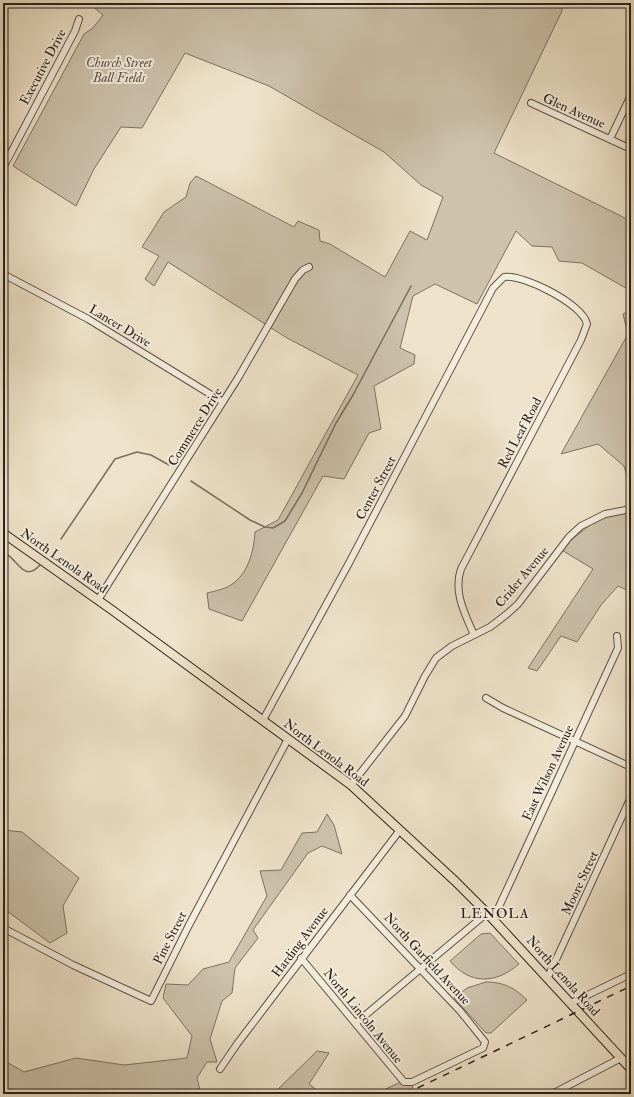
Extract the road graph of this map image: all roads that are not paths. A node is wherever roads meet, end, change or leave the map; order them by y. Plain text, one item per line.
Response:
1 (79, 19) dead end
2 (631, 95) edge
3 (531, 103) dead end
4 (610, 139) junction
5 (631, 149) edge
6 (3, 168) edge
7 (310, 266) dead end
8 (3, 274) edge
9 (514, 276) joint
10 (223, 402) junction
11 (631, 509) edge
12 (3, 533) edge
13 (98, 600) junction
14 (474, 635) junction
15 (617, 636) dead end
16 (486, 698) dead end
17 (263, 720) junction
18 (288, 739) junction
19 (576, 740) junction
20 (631, 767) edge
21 (351, 785) junction
22 (631, 798) edge
23 (400, 830) junction
24 (350, 894) junction
25 (490, 916) junction
26 (3, 928) edge
27 (301, 958) junction
28 (420, 969) junction
29 (631, 974) edge
30 (548, 977) junction
31 (571, 1002) junction
32 (356, 1023) junction
33 (622, 1058) junction
34 (220, 1069) dead end
35 (631, 1069) edge
36 (412, 1082) joint
37 (552, 1094) edge

1 - 6 street, Executive Drive
2 - 4 street
3 - 4 street, Glen Avenue
4 - 5 street, Glen Avenue
7 - 10 street, Commerce Drive
8 - 10 street, Lancer Drive
9 - 14 street, Red Leaf Road
9 - 17 street, Center Street
10 - 13 street, Commerce Drive
11 - 14 street, Crider Avenue
12 - 13 main road, North Lenola Road
13 - 17 main road, North Lenola Road
14 - 21 street, Crider Avenue
15 - 19 street, East Wilson Avenue
16 - 19 street
17 - 18 main road, North Lenola Road
18 - 21 main road, North Lenola Road
18 - 26 street, Pine Street
19 - 20 street
19 - 25 street, East Wilson Avenue
21 - 23 main road, North Lenola Road
22 - 30 street, Moore Street
23 - 24 street, Harding Avenue
23 - 25 main road, North Lenola Road
24 - 27 street, Harding Avenue
24 - 28 street, North Garfield Avenue
25 - 28 street
25 - 30 main road, North Lenola Road
27 - 32 street, North Lincoln Avenue
27 - 34 street, Harding Avenue
28 - 32 street
28 - 36 street, North Garfield Avenue
29 - 31 street
30 - 31 main road, North Lenola Road
31 - 33 main road, North Lenola Road
32 - 36 street, North Lincoln Avenue
33 - 35 main road, North Lenola Road
33 - 37 street

